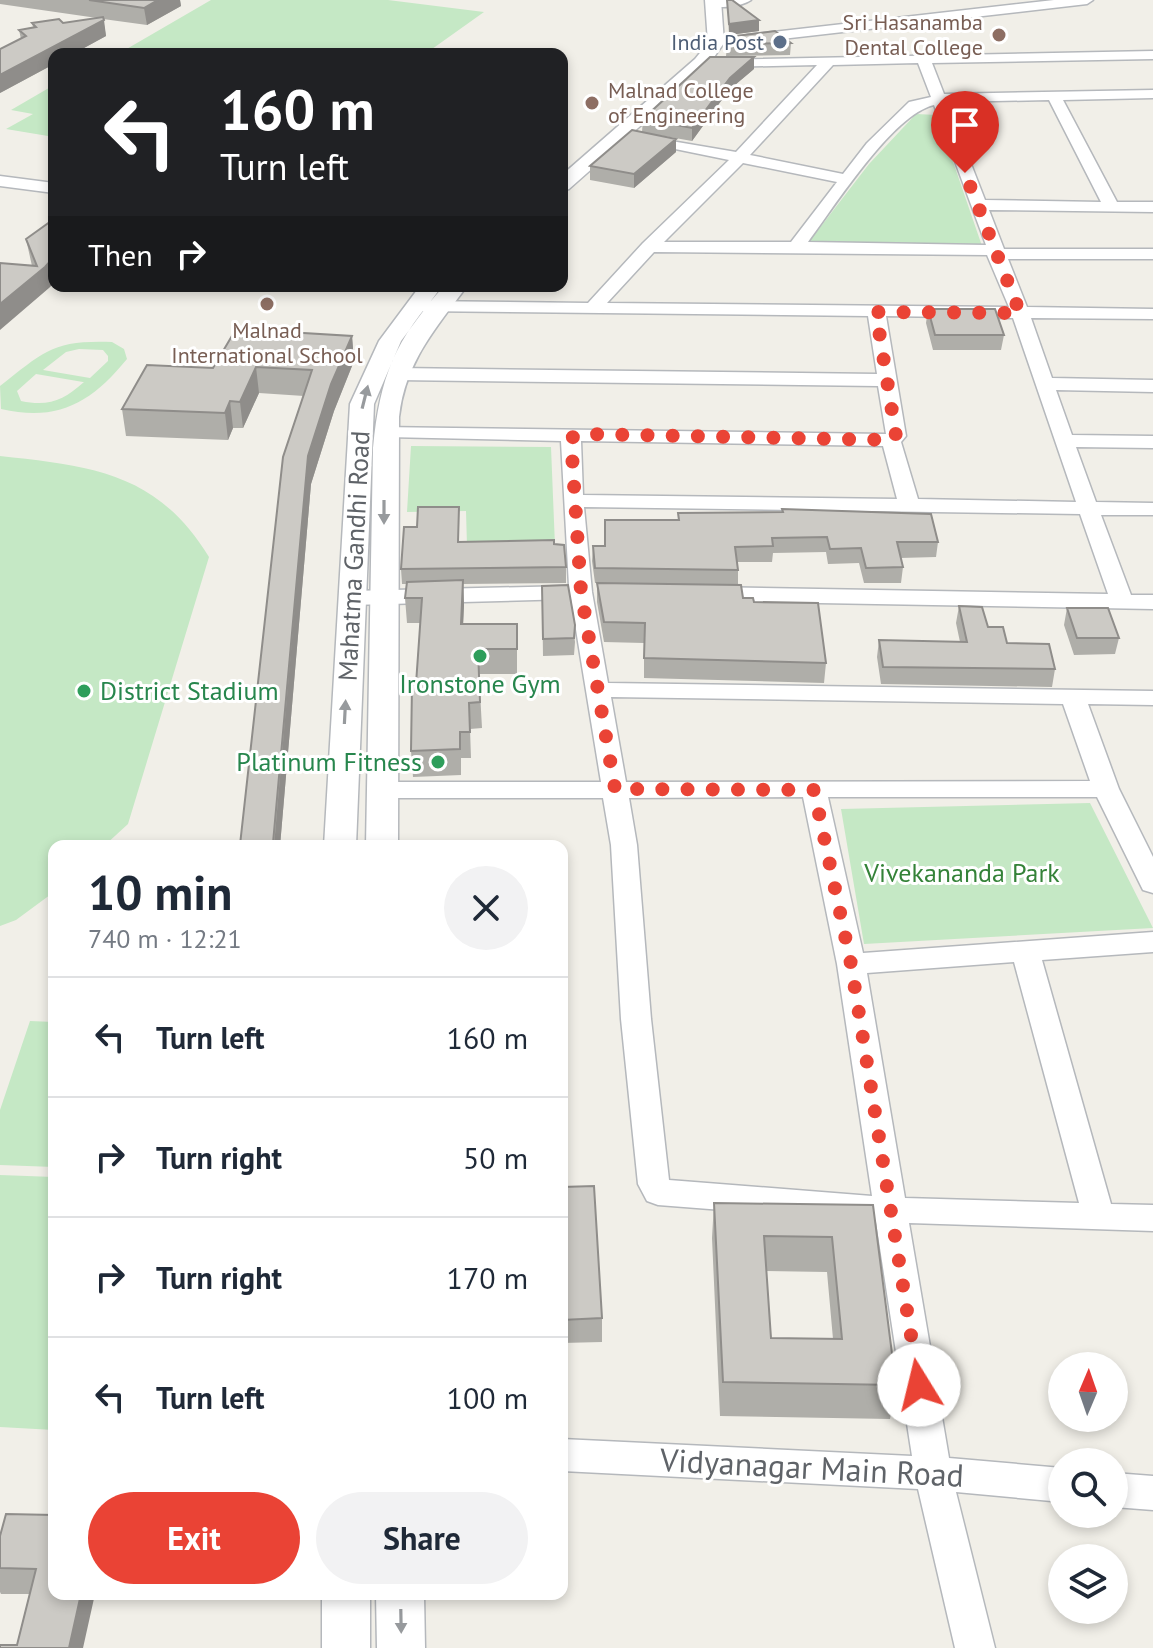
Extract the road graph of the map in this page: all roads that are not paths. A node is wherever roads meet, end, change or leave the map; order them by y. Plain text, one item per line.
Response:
1 (745, 0) edge
2 (1078, 0) edge
3 (1087, 0) edge
4 (702, 6) edge
5 (707, 43) junction
6 (1153, 55) edge
7 (924, 61) junction
8 (828, 62) junction
9 (688, 68) junction
10 (1135, 83) edge
11 (1054, 96) junction
12 (938, 99) junction
13 (621, 134) junction
14 (739, 158) junction
15 (568, 160) edge
16 (846, 179) junction
17 (568, 180) edge
18 (0, 181) edge
19 (48, 187) edge
20 (977, 205) junction
21 (1111, 206) junction
22 (1153, 207) edge
23 (649, 247) junction
24 (796, 247) junction
25 (994, 252) junction
26 (1153, 254) edge
27 (427, 299) edge
28 (593, 308) junction
29 (876, 312) junction
30 (1020, 313) junction
31 (1153, 314) edge
32 (398, 374) junction
33 (887, 380) junction
34 (1043, 384) junction
35 (1153, 386) edge
36 (387, 431) junction
37 (575, 435) junction
38 (891, 440) junction
39 (1064, 441) junction
40 (1153, 442) edge
41 (573, 501) junction
42 (909, 506) junction
43 (1087, 508) junction
44 (1153, 509) edge
45 (589, 592) junction
46 (692, 594) edge
47 (382, 596) junction
48 (351, 598) junction
49 (1122, 601) junction
50 (1153, 602) edge
51 (598, 690) junction
52 (1073, 697) junction
53 (1153, 698) edge
54 (615, 789) junction
55 (1106, 789) junction
56 (381, 790) junction
57 (814, 790) junction
58 (340, 840) edge
59 (382, 840) edge
60 (1153, 884) edge
61 (1153, 942) edge
62 (1025, 950) junction
63 (851, 964) junction
64 (890, 1210) junction
65 (1098, 1215) junction
66 (1153, 1218) edge
67 (568, 1455) edge
68 (933, 1473) junction
69 (1048, 1484) edge
70 (1128, 1491) edge
71 (1153, 1493) edge
72 (346, 1600) edge
73 (400, 1600) edge
74 (346, 1648) edge
75 (401, 1648) edge
76 (975, 1648) edge

1 - 4 street
2 - 3 street
2 - 5 street
4 - 5 street
5 - 9 street
5 - 9 street
6 - 10 street
7 - 8 street
7 - 10 street
7 - 12 street
8 - 9 street
8 - 14 street
9 - 13 street
9 - 15 street
10 - 11 street
11 - 12 street
11 - 21 street
12 - 16 street
12 - 20 street
13 - 14 street
13 - 17 street
14 - 16 street
14 - 23 street
16 - 24 street
18 - 19 street
20 - 21 street
20 - 25 street
21 - 22 street
23 - 24 street
23 - 28 street
24 - 25 street
25 - 26 street
25 - 30 street
27 - 28 street
27 - 32 street, Mahatma Gandhi Road
48 -> 27 street, Mahatma Gandhi Road
28 - 29 street
29 - 30 street
29 - 33 street
30 - 31 street
30 - 34 street
32 - 33 street
32 - 36 street, Mahatma Gandhi Road
33 - 38 street
34 - 35 street
34 - 39 street
36 - 37 street
36 -> 47 street, Mahatma Gandhi Road
37 - 38 street
37 - 41 street
38 - 42 street
39 - 40 street
39 - 43 street
41 - 42 street
41 - 45 street
42 - 43 street
43 - 44 street
43 - 49 street
45 - 47 street
45 - 51 street
46 - 49 street
47 - 48 street
47 - 56 street, Mahatma Gandhi Road
58 -> 48 street, Mahatma Gandhi Road
49 - 50 street
51 - 52 street
51 - 54 street
52 - 53 street
52 - 55 street
54 - 56 street
54 - 57 street
54 - 64 street
55 - 57 street
55 - 60 street
56 - 59 street, Mahatma Gandhi Road
57 - 63 street
61 - 62 street
62 - 63 street
62 - 65 street
63 - 64 street
64 - 65 street
64 - 68 street
65 - 66 street
67 - 68 street, Vidyanagar Main Road
68 - 69 street, Vidyanagar Main Road
68 - 76 street
70 - 71 street
72 - 74 street
73 -> 75 street

